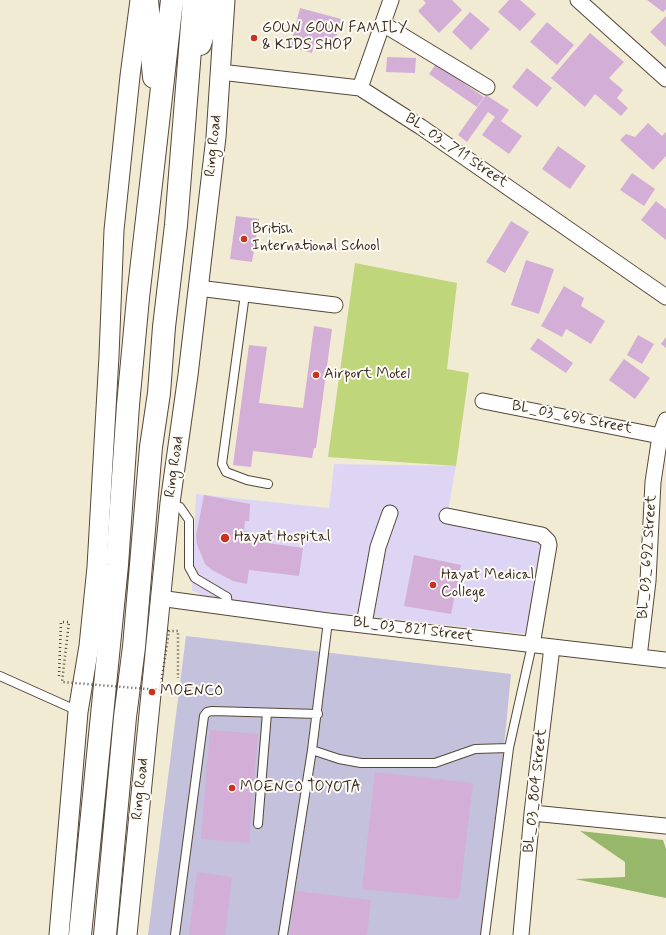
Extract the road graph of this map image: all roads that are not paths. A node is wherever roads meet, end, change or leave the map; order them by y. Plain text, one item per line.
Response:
1 (140, 0) edge
2 (146, 0) edge
3 (172, 0) edge
4 (194, 0) edge
5 (213, 0) edge
6 (225, 0) edge
7 (391, 0) edge
8 (578, 0) edge
9 (383, 24) junction
10 (220, 72) junction
11 (666, 79) edge
12 (487, 87) dead end
13 (360, 88) junction
14 (186, 91) junction
15 (158, 118) junction
16 (198, 288) junction
17 (245, 294) junction
18 (666, 297) edge
19 (336, 305) dead end
20 (483, 401) dead end
21 (666, 420) edge
22 (660, 436) junction
23 (661, 460) edge
24 (268, 484) dead end
25 (170, 504) junction
26 (390, 513) dead end
27 (447, 516) dead end
28 (160, 598) junction
29 (228, 607) junction
30 (328, 621) junction
31 (364, 624) junction
32 (532, 645) junction
33 (552, 647) junction
34 (639, 657) junction
35 (666, 660) edge
36 (0, 676) edge
37 (78, 712) junction
38 (267, 713) junction
39 (318, 714) junction
40 (509, 748) junction
41 (312, 750) junction
42 (532, 813) junction
43 (258, 824) dead end
44 (666, 826) edge
45 (59, 935) edge
46 (80, 935) edge
47 (104, 935) edge
48 (127, 935) edge
49 (175, 935) edge
50 (283, 935) edge
51 (485, 935) edge
52 (521, 935) edge

1 - 37 street
2 - 15 highway
3 - 15 highway
4 - 14 highway, Ring Road
5 - 14 highway
6 - 10 street, Ring Road
7 - 9 street
8 - 11 street
9 - 12 street
9 - 13 street
10 - 13 street, BL_03_711 Street
10 - 16 street, Ring Road
13 - 18 street, BL_03_711 Street
14 - 47 highway, Ring Road
15 - 46 highway
16 - 17 street
16 - 25 street, Ring Road
17 - 19 street
17 - 24 lane
20 - 22 street, BL_03_696 Street
21 - 22 street, BL_03_692 Street
22 - 23 street, BL_03_692 Street
23 - 34 street, BL_03_692 Street
25 - 28 street, Ring Road
25 - 29 lane
26 - 31 street
27 - 32 street
28 - 29 street, BL_03_821 Street
28 - 48 street, Ring Road
29 - 30 street, BL_03_821 Street
30 - 31 street, BL_03_821 Street
30 - 39 lane
31 - 32 street, BL_03_821 Street
32 - 33 street, BL_03_821 Street
32 - 40 lane
33 - 34 street, BL_03_821 Street
33 - 42 street, BL_03_804 Street
34 - 35 street, BL_03_821 Street
36 - 37 lane
37 - 45 street
38 - 39 lane
38 - 43 lane
38 - 49 lane
39 - 41 lane
40 - 41 lane
40 - 51 lane
41 - 50 lane
42 - 44 street
42 - 52 street, BL_03_804 Street

